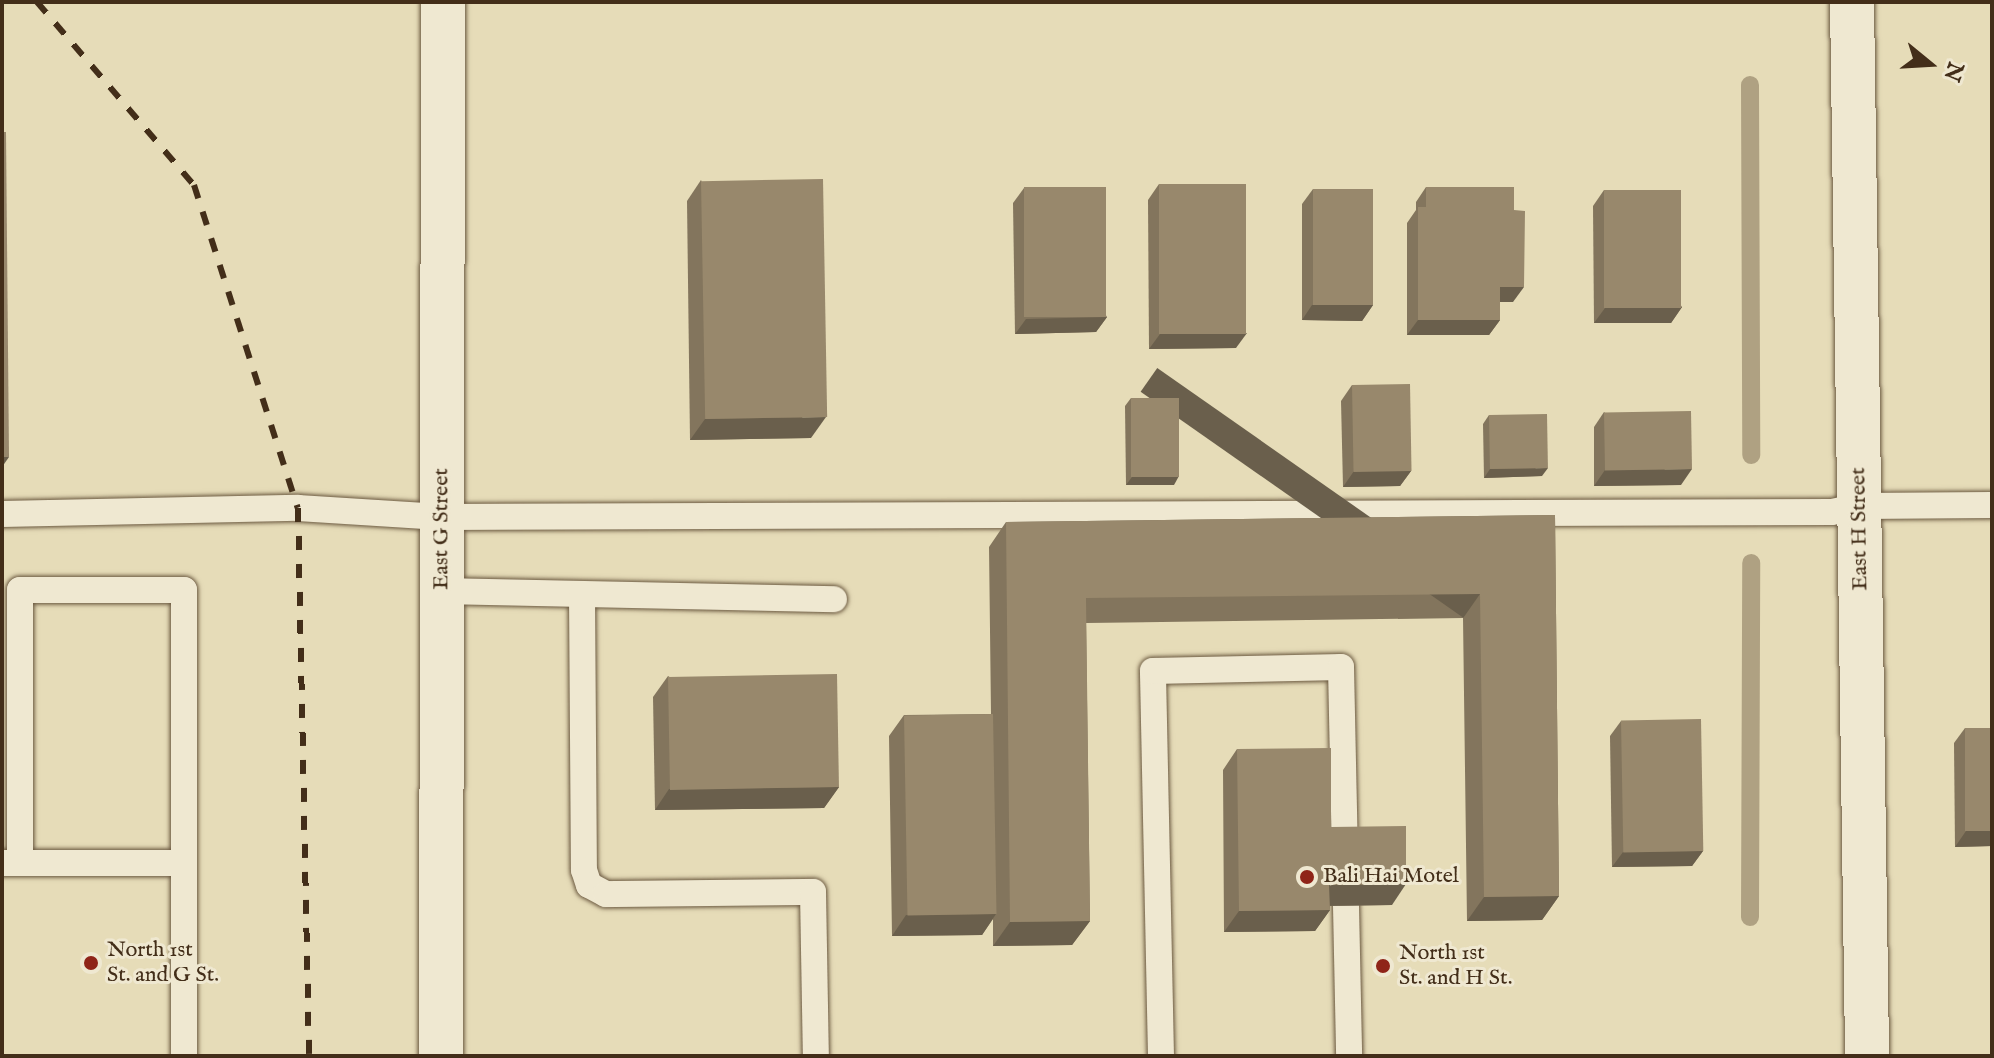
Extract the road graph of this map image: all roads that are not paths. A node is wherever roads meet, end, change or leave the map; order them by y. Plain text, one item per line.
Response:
1 (443, 2) edge
2 (1852, 2) edge
3 (1992, 505) edge
4 (1860, 506) junction
5 (2, 514) edge
6 (441, 517) junction
7 (442, 591) junction
8 (582, 594) junction
9 (834, 599) dead end
10 (11, 863) edge
11 (184, 863) junction
12 (184, 1056) edge
13 (441, 1056) edge
14 (816, 1056) edge
15 (1161, 1056) edge
16 (1349, 1056) edge
17 (1867, 1056) edge

1 - 6 street, East G Street
2 - 4 street, East H Street
3 - 4 lane
4 - 6 lane
4 - 17 street, East H Street
5 - 6 lane
6 - 7 street, East G Street
7 - 8 lane
7 - 13 street, East G Street
8 - 9 lane
8 - 14 lane
10 - 11 lane
10 - 11 lane
11 - 12 lane
15 - 16 lane

